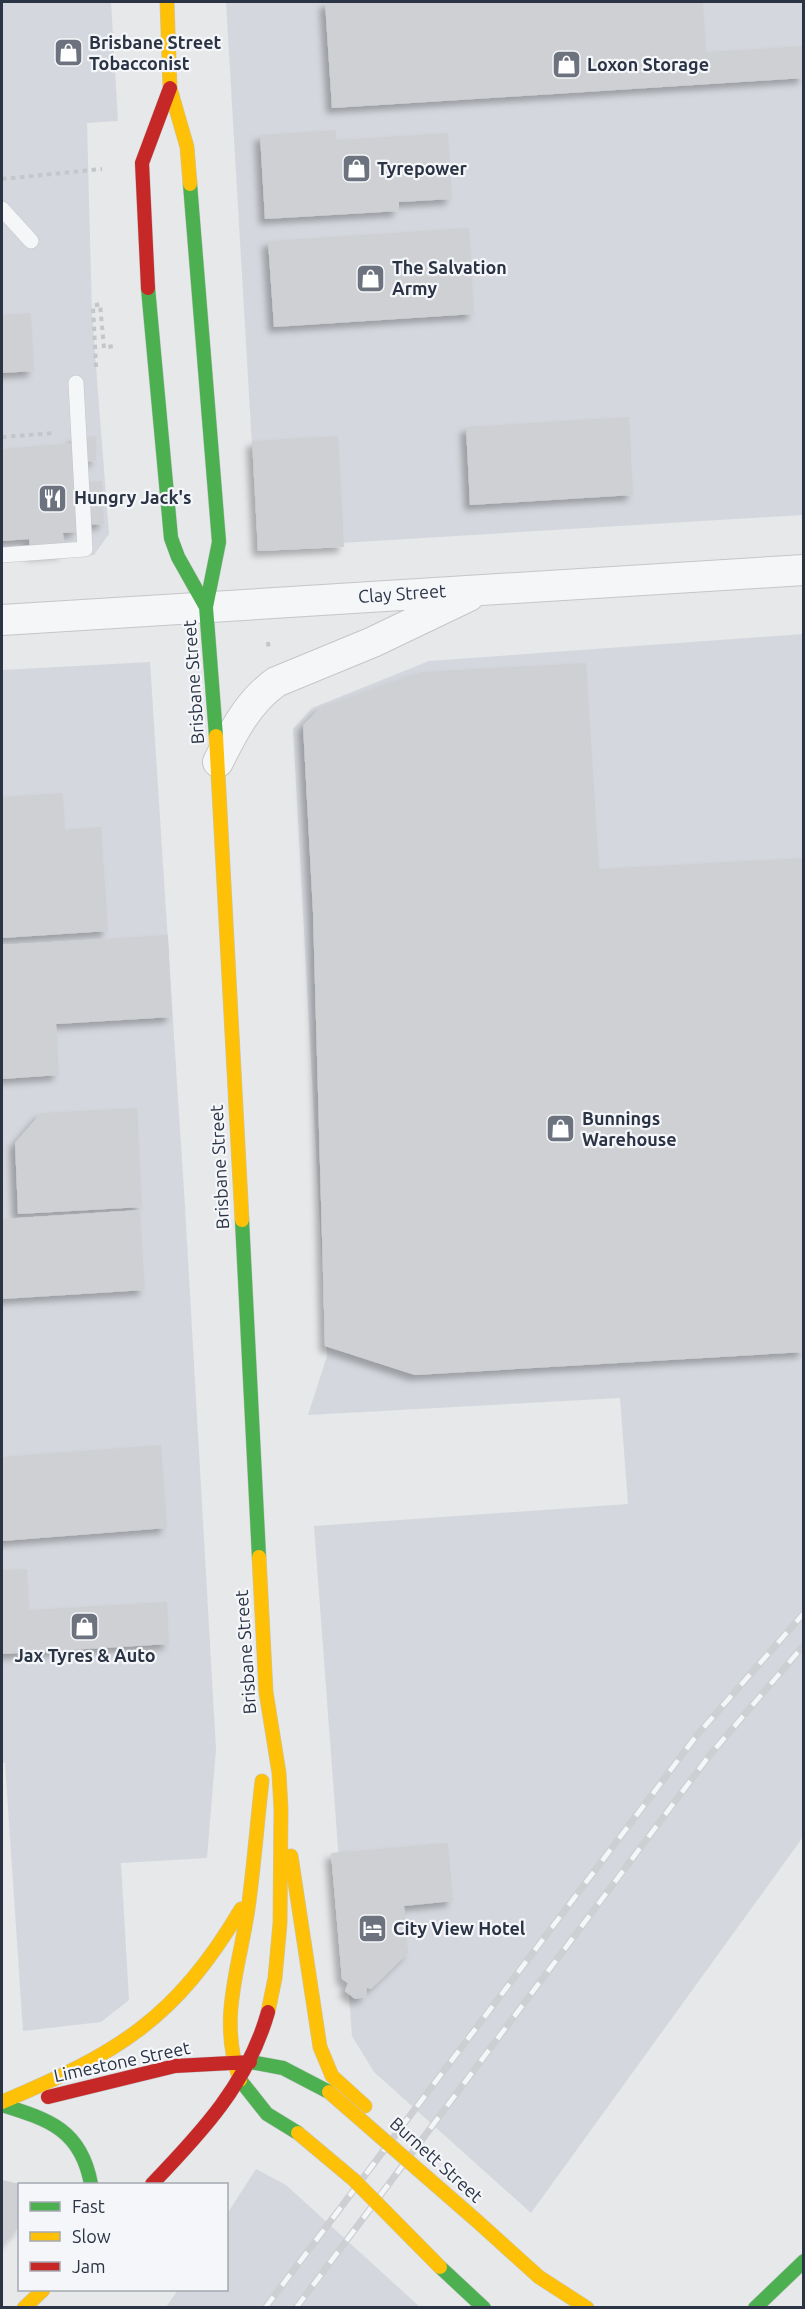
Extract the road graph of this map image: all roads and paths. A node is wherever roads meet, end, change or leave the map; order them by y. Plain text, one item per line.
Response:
1 (167, 2) edge
2 (170, 88) junction
3 (102, 169) dead end
4 (2, 179) edge
5 (2, 209) edge
6 (31, 241) dead end
7 (113, 346) dead end
8 (97, 372) dead end
9 (76, 382) dead end
10 (2, 555) edge
11 (804, 570) edge
12 (483, 589) junction
13 (206, 607) junction
14 (2, 620) edge
15 (218, 762) junction
16 (268, 1725) junction
17 (279, 1774) junction
18 (250, 1886) junction
19 (232, 2062) junction
20 (250, 2062) junction
21 (240, 2080) junction
22 (332, 2086) junction
23 (2, 2103) edge
24 (91, 2183) edge
25 (153, 2183) edge
26 (804, 2261) edge
27 (41, 2291) edge
28 (24, 2307) edge
29 (484, 2307) edge
30 (587, 2307) edge
31 (755, 2307) edge

1 - 2 main road, Brisbane Street
2 - 13 main road, Brisbane Street
2 - 13 main road, Brisbane Street
3 - 4 path
5 - 6 lane
7 - 8 path
9 - 10 lane
11 - 12 street, Clay Street
12 - 13 street, Clay Street
12 - 15 street
13 - 14 street, Clay Street
13 - 15 main road, Brisbane Street
15 - 16 main road, Brisbane Street
16 - 17 main road, Brisbane Street
16 - 18 main road, Brisbane Street
17 - 20 main road, Brisbane Street
17 - 22 main road, Brisbane Street
18 - 19 main road, Brisbane Street
18 - 23 main road
19 - 20 main road, Limestone Street
19 - 21 main road, Brisbane Street
19 - 23 main road, Limestone Street
20 - 21 main road, Brisbane Street
20 - 22 main road, Burnett Street
21 - 25 main road, Brisbane Street
21 - 29 main road, bridge
22 - 30 main road, Burnett Street, bridge
23 - 24 main road
26 - 31 main road
27 - 28 main road

